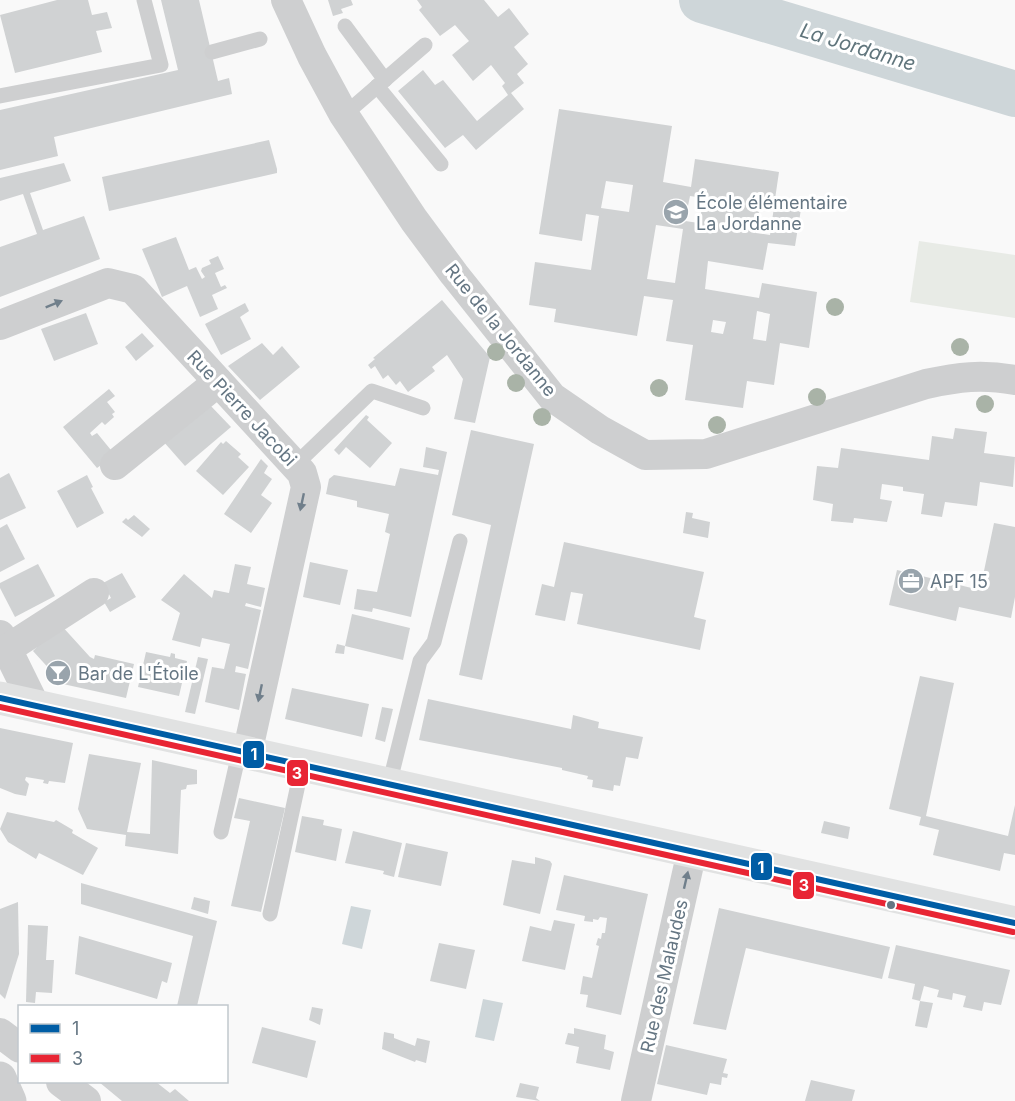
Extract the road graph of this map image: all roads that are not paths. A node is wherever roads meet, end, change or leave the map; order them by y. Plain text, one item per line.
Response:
1 (144, 0) edge
2 (286, 0) edge
3 (345, 26) dead end
4 (260, 39) dead end
5 (425, 45) dead end
6 (212, 52) dead end
7 (381, 83) junction
8 (0, 96) edge
9 (344, 115) junction
10 (441, 164) dead end
11 (0, 326) edge
12 (1015, 380) edge
13 (218, 382) junction
14 (423, 408) dead end
15 (116, 465) dead end
16 (295, 465) junction
17 (460, 541) dead end
18 (94, 593) dead end
19 (3, 642) edge
20 (0, 698) edge
21 (35, 706) junction
22 (243, 753) junction
23 (302, 766) junction
24 (389, 785) junction
25 (221, 832) dead end
26 (692, 850) junction
27 (270, 914) dead end
28 (1015, 923) edge
29 (0, 1033) edge
30 (18, 1046) edge
31 (0, 1078) edge
32 (62, 1083) edge
33 (10, 1101) edge
34 (86, 1101) edge
35 (636, 1101) edge

1 - 8 lane
2 - 9 street, Rue de la Jordanne
3 - 7 lane
4 - 6 lane
5 - 7 lane
7 - 9 lane
7 - 10 lane
9 - 12 street, Rue de la Jordanne
11 -> 13 street, Rue Pierre Jacobi
13 - 15 street
13 - 16 street, Rue Pierre Jacobi
14 - 16 lane
16 -> 22 street, Rue Pierre Jacobi
17 - 24 lane
18 - 19 street
19 - 21 street
20 - 21 main road
21 - 22 main road
22 - 23 main road
22 - 25 lane
23 - 24 main road
23 - 27 lane
24 - 26 main road
26 - 28 main road
35 -> 26 street, Rue des Malaudes
29 - 30 street
31 - 33 street
32 - 34 street

